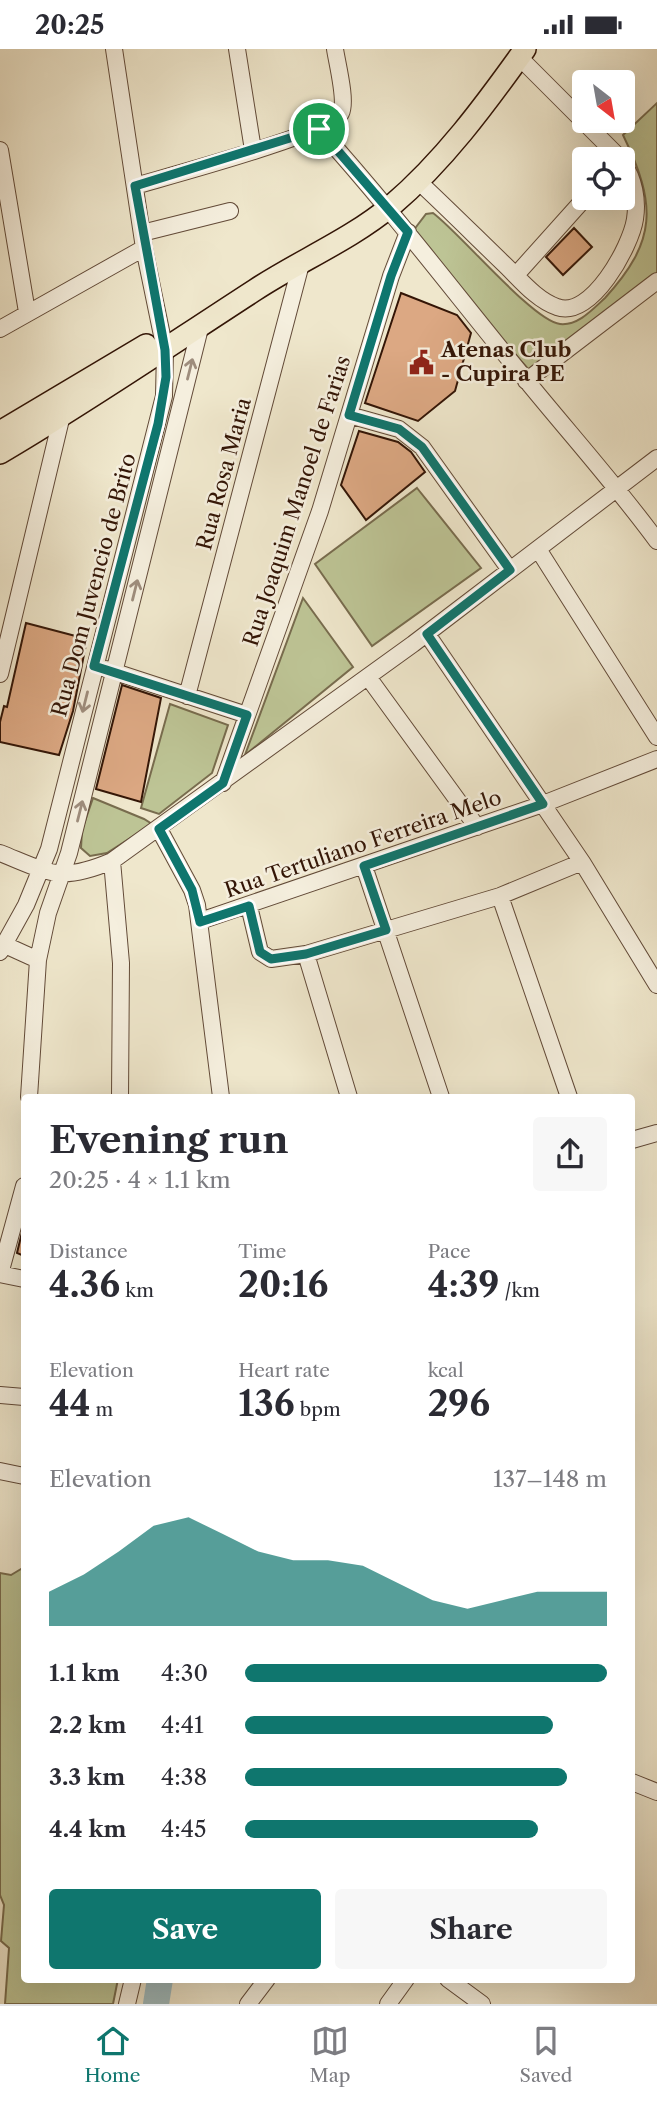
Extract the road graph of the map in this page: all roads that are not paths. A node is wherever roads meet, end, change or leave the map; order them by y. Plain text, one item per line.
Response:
1 (114, 49) edge
2 (237, 49) edge
3 (335, 49) edge
4 (522, 53) edge
5 (319, 129) junction
6 (609, 147) edge
7 (0, 149) edge
8 (253, 150) junction
9 (418, 181) junction
10 (135, 186) junction
11 (389, 208) junction
12 (574, 210) edge
13 (634, 210) edge
14 (230, 211) dead end
15 (4, 212) edge
16 (408, 232) junction
17 (143, 241) junction
18 (301, 264) junction
19 (516, 275) junction
20 (657, 281) edge
21 (256, 288) junction
22 (27, 312) junction
23 (200, 328) junction
24 (0, 329) edge
25 (163, 343) junction
26 (526, 381) junction
27 (62, 407) junction
28 (349, 415) junction
29 (0, 432) edge
30 (0, 453) edge
31 (657, 459) edge
32 (618, 488) junction
33 (657, 541) edge
34 (538, 549) junction
35 (510, 570) junction
36 (427, 634) junction
37 (94, 666) junction
38 (115, 671) junction
39 (0, 674) edge
40 (368, 677) junction
41 (187, 696) junction
42 (247, 715) junction
43 (657, 737) edge
44 (657, 759) edge
45 (223, 783) junction
46 (543, 804) junction
47 (477, 827) junction
48 (159, 829) junction
49 (0, 853) edge
50 (113, 861) junction
51 (582, 862) junction
52 (364, 866) junction
53 (43, 870) junction
54 (61, 876) junction
55 (500, 896) junction
56 (249, 906) junction
57 (200, 922) junction
58 (386, 930) junction
59 (2, 948) edge
60 (306, 954) junction
61 (38, 960) junction
62 (657, 985) edge
63 (29, 1094) edge
64 (120, 1094) edge
65 (222, 1094) edge
66 (348, 1094) edge
67 (440, 1094) edge
68 (568, 1094) edge
69 (657, 1133) edge
70 (635, 1139) edge
71 (21, 1197) edge
72 (0, 1274) edge
73 (21, 1278) edge
74 (0, 1395) edge
75 (21, 1397) edge
76 (0, 1471) edge
77 (21, 1475) edge
78 (635, 1783) edge
79 (657, 1792) edge
80 (132, 1983) edge
81 (264, 1983) edge
82 (403, 1983) edge
83 (453, 1983) edge
84 (127, 2004) edge
85 (248, 2004) edge
86 (388, 2004) edge
87 (482, 2004) edge

1 - 10 street, Rua Dom Juvencio de Brito
2 - 8 street
3 - 5 street
4 - 6 street
4 - 9 main road
5 - 8 street
5 - 11 street
7 - 15 street
8 - 10 street
9 - 11 main road
9 - 19 street
10 - 17 street, Rua Dom Juvencio de Brito
11 - 16 street
11 - 18 main road
12 - 19 street
13 - 19 street
14 - 17 street
15 - 22 street
16 - 26 street
16 - 28 street, Rua Joaquim Manoel de Farias
17 - 22 street
17 - 25 street, Rua Dom Juvencio de Brito
18 - 21 main road
18 - 41 street, Rua Rosa Maria
20 - 26 street
21 - 23 main road
21 - 25 main road
22 - 24 street
23 - 25 main road
38 -> 23 street, Rua Dom Juvencio de Brito
25 - 27 main road
25 - 37 street, Rua Dom Juvencio de Brito
26 - 32 street
27 - 29 main road
27 - 30 main road
27 - 39 street
28 - 35 street
28 - 42 street, Rua Joaquim Manoel de Farias
31 - 32 street
32 - 33 street
32 - 34 street
34 - 35 street
34 - 43 street
35 - 36 street
36 - 40 street
36 - 46 street
37 - 38 street
37 -> 53 street, Rua Dom Juvencio de Brito
38 - 41 street
54 -> 38 street, Rua Dom Juvencio de Brito
40 - 45 street
40 - 47 street
41 - 42 street
42 - 45 street, Rua Joaquim Manoel de Farias
44 - 46 street, Rua Tertuliano Ferreira Melo
45 - 48 street
46 - 47 street, Rua Tertuliano Ferreira Melo
46 - 51 street
47 - 52 street, Rua Tertuliano Ferreira Melo
48 - 50 street
48 - 57 street
49 - 53 street
50 - 54 street
50 - 64 street
51 - 55 street
51 - 62 street
52 - 56 street, Rua Tertuliano Ferreira Melo
52 - 58 street
53 - 54 street
53 - 59 street, Rua Dom Juvencio de Brito
54 - 61 street, Rua Dom Juvencio de Brito
55 - 58 street
55 - 68 street
56 - 57 street, Rua Tertuliano Ferreira Melo
56 - 60 street
57 - 65 street
58 - 60 street
58 - 67 street
59 - 61 street
60 - 66 street
61 - 63 street, Rua Dom Juvencio de Brito
69 - 70 street
71 - 72 street
72 - 73 street
74 - 75 street
76 - 77 street
78 - 79 street
80 - 84 street
81 - 85 street
82 - 86 street
83 - 87 street

